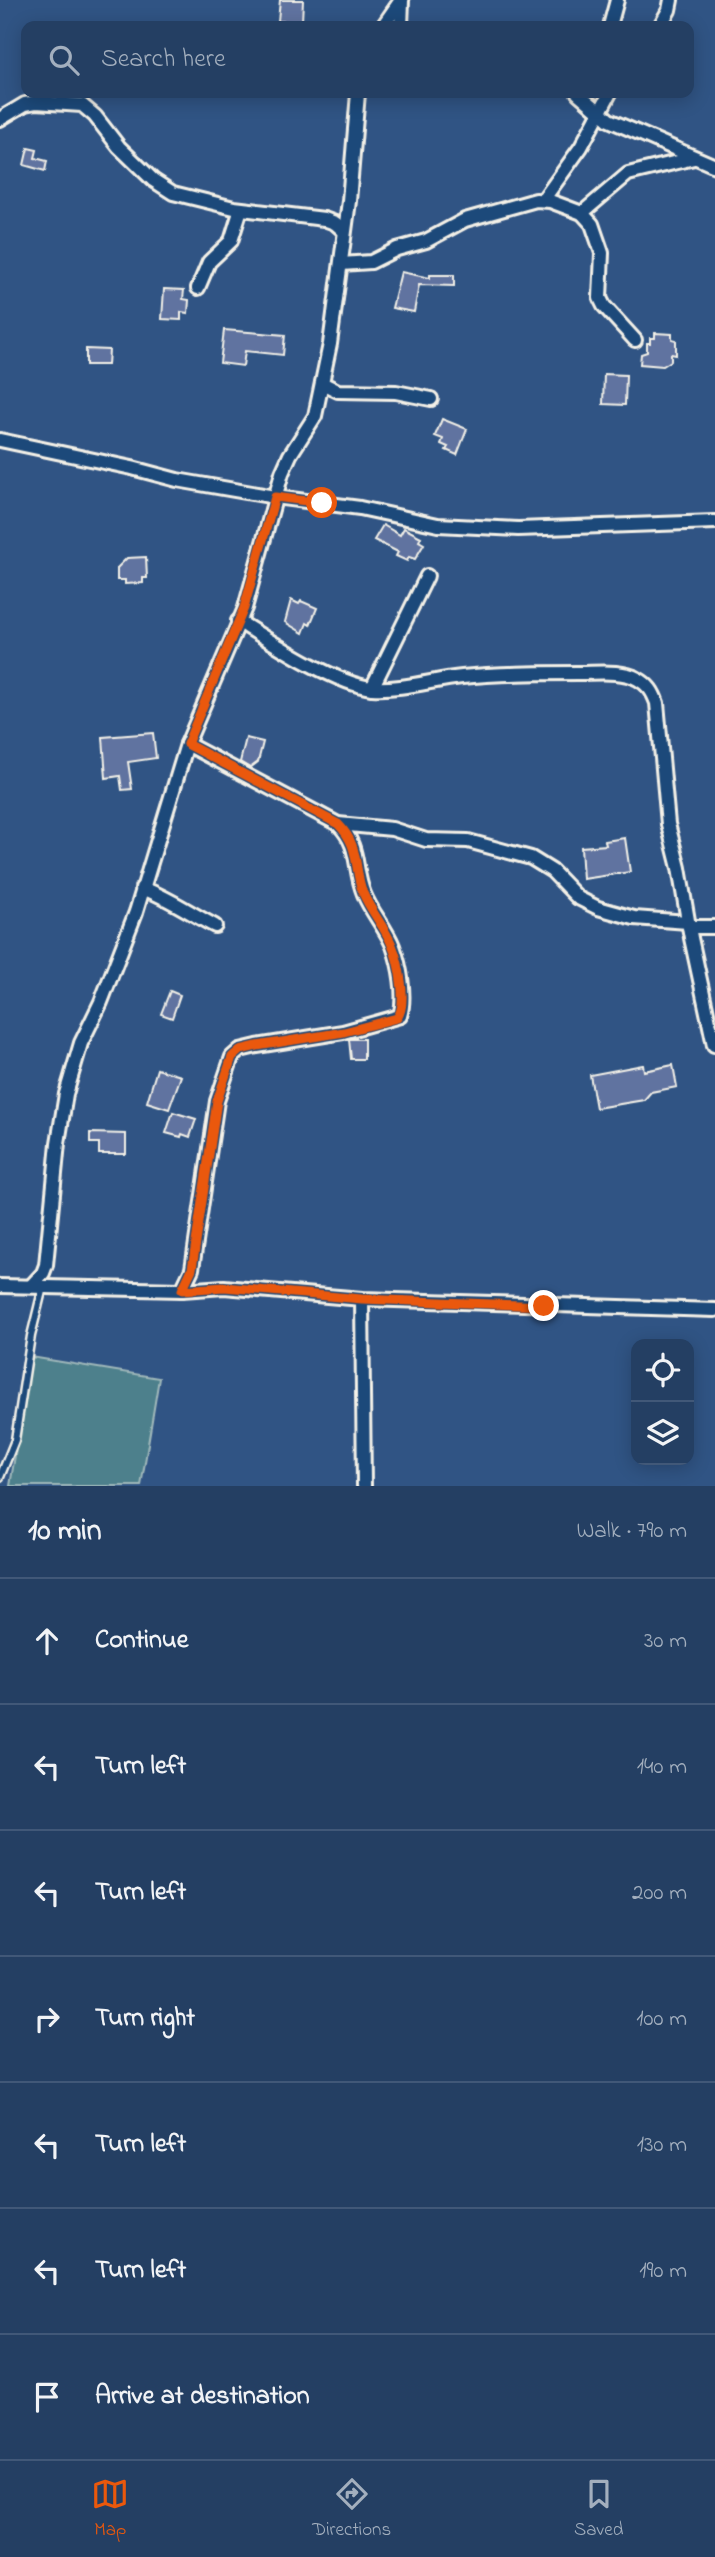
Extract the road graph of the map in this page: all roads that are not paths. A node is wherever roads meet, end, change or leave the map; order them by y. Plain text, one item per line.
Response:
1 (401, 0) edge
2 (617, 0) edge
3 (671, 0) edge
4 (386, 21) edge
5 (401, 21) edge
6 (611, 21) edge
7 (663, 21) edge
8 (358, 98) edge
9 (594, 103) edge
10 (0, 119) edge
11 (694, 158) junction
12 (715, 166) edge
13 (543, 200) junction
14 (241, 209) junction
15 (582, 213) junction
16 (344, 231) junction
17 (341, 264) junction
18 (198, 288) dead end
19 (635, 341) dead end
20 (323, 383) junction
21 (431, 399) dead end
22 (0, 440) edge
23 (275, 497) junction
24 (715, 522) edge
25 (427, 576) dead end
26 (238, 621) junction
27 (372, 688) junction
28 (187, 744) junction
29 (338, 824) junction
30 (142, 888) junction
31 (689, 925) junction
32 (215, 926) dead end
33 (715, 927) edge
34 (714, 1045) edge
35 (0, 1286) edge
36 (37, 1287) junction
37 (182, 1290) junction
38 (362, 1299) junction
39 (715, 1310) edge
40 (0, 1477) edge
41 (364, 1486) edge

1 - 4 street
1 - 5 street
2 - 6 street
3 - 7 street
8 - 16 street
9 - 11 street
9 - 13 street
10 - 14 street
11 - 12 street
11 - 15 street
13 - 15 street
13 - 17 street
14 - 16 street
14 - 18 street
15 - 19 street
16 - 17 street
17 - 20 street
20 - 21 street
20 - 23 street
22 - 23 street
23 - 24 street
23 - 26 street
25 - 27 street
26 - 27 street
26 - 28 street
27 - 31 street
28 - 29 street
28 - 30 street
29 - 31 street
29 - 37 street
30 - 32 street
30 - 36 street
31 - 33 street
31 - 34 street
35 - 36 street
36 - 37 street
36 - 40 lane
37 - 38 street
38 - 39 street
38 - 41 street

